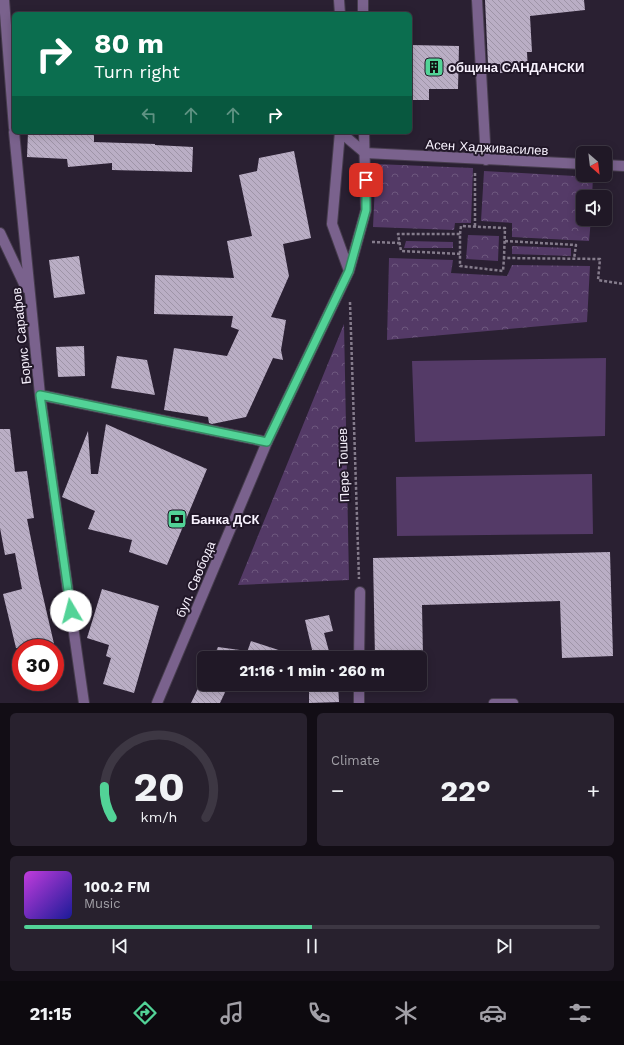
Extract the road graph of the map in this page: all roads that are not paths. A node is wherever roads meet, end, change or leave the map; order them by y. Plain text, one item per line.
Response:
1 (4, 0) edge
2 (339, 0) edge
3 (363, 0) edge
4 (477, 0) edge
5 (340, 12) edge
6 (363, 12) edge
7 (12, 92) edge
8 (14, 134) edge
9 (340, 134) edge
10 (342, 134) edge
11 (364, 134) edge
12 (365, 153) junction
13 (486, 160) junction
14 (576, 164) edge
15 (612, 165) edge
16 (624, 166) edge
17 (0, 234) edge
18 (349, 271) junction
19 (29, 293) junction
20 (40, 395) junction
21 (267, 442) junction
22 (360, 592) road end
23 (359, 651) edge
24 (359, 691) edge
25 (84, 703) edge
26 (157, 703) edge
27 (359, 703) edge
28 (493, 703) edge
29 (514, 703) edge

1 - 7 street
2 - 5 street
3 - 6 street
4 - 13 street
8 - 19 street, Борис Сарафов
9 - 18 street
10 - 12 street
11 - 12 street, бул. Свобода
12 - 13 street, Асен Хадживасилев
12 - 18 street, бул. Свобода
13 - 14 street, Асен Хадживасилев
15 - 16 street
17 - 19 street
18 - 21 street, бул. Свобода
19 - 20 street, Борис Сарафов
20 - 21 street
20 - 25 street, Борис Сарафов
21 - 26 street, бул. Свобода
22 - 23 street
24 - 27 street
28 - 29 lane

